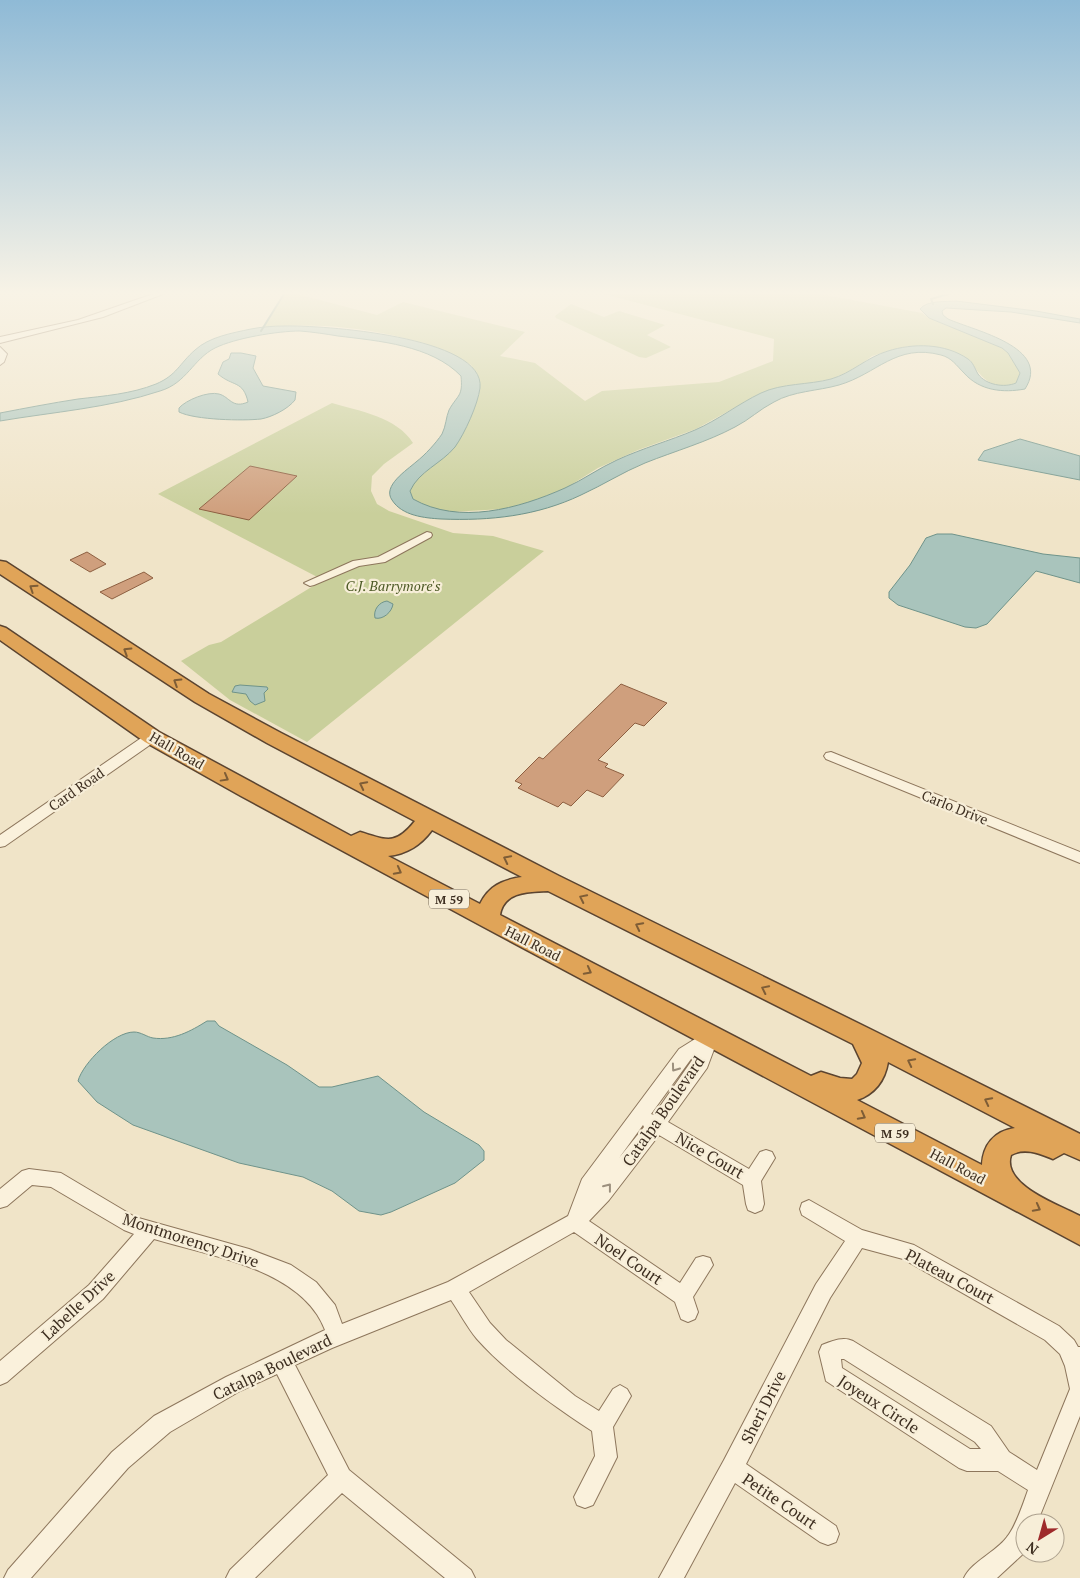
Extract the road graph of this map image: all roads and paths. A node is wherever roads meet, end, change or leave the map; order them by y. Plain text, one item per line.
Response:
1 (427, 535) dead end
2 (2, 569) edge
3 (310, 583) dead end
4 (0, 632) edge
5 (152, 737) junction
6 (830, 756) dead end
7 (262, 798) junction
8 (428, 819) junction
9 (0, 842) edge
10 (1080, 858) edge
11 (550, 882) junction
12 (488, 919) junction
13 (711, 1036) junction
14 (863, 1037) junction
15 (641, 1115) junction
16 (657, 1124) junction
17 (1080, 1148) edge
18 (766, 1158) dead end
19 (1080, 1161) edge
20 (752, 1180) junction
21 (1012, 1195) junction
22 (0, 1200) edge
23 (756, 1204) dead end
24 (809, 1209) dead end
25 (575, 1222) junction
26 (150, 1230) junction
27 (1080, 1231) edge
28 (858, 1238) junction
29 (703, 1265) dead end
30 (455, 1289) junction
31 (337, 1336) junction
32 (1077, 1360) edge
33 (282, 1361) junction
34 (0, 1374) edge
35 (1080, 1389) edge
36 (620, 1396) dead end
37 (602, 1425) junction
38 (1001, 1460) junction
39 (732, 1468) junction
40 (341, 1478) junction
41 (1042, 1486) junction
42 (585, 1497) dead end
43 (1030, 1513) edge
44 (828, 1534) dead end
45 (1015, 1546) edge
46 (453, 1575) edge
47 (16, 1578) edge
48 (238, 1578) edge
49 (671, 1578) edge
50 (976, 1578) edge

1 - 3 street
8 -> 2 highway
4 - 5 highway, Hall Road / M 59
5 -> 7 highway, Hall Road / M 59
5 - 9 street, Card Road
6 - 10 street, Carlo Drive
7 - 8 highway
7 -> 12 highway, Hall Road / M 59
11 -> 8 highway
11 - 12 highway
14 -> 11 highway
12 -> 13 highway, Hall Road / M 59
13 - 14 highway
13 -> 15 street, Catalpa Boulevard
13 - 16 street, Catalpa Boulevard
13 -> 21 highway, Hall Road / M 59
17 -> 14 highway
15 - 16 street, Nice Court
15 - 25 street, Catalpa Boulevard
16 - 20 street, Nice Court
25 -> 16 street, Catalpa Boulevard
18 - 20 street, Nice Court
19 - 21 highway
20 - 23 street, Nice Court
21 -> 27 highway, Hall Road / M 59
22 - 26 street, Montmorency Drive
24 - 28 street, Plateau Court
25 - 29 street, Noel Court
25 - 30 street, Catalpa Boulevard
26 - 31 street, Montmorency Drive
26 - 34 street, Labelle Drive
28 - 32 street, Plateau Court
28 - 39 street, Sheri Drive
30 - 31 street, Catalpa Boulevard
30 - 37 street
31 - 33 street, Catalpa Boulevard
32 - 35 street, Plateau Court
33 - 40 street
33 - 47 street, Catalpa Boulevard
35 - 41 street
36 - 37 street
37 - 42 street
38 - 38 street, Joyeux Circle
38 - 41 street, Joyeux Circle
39 - 44 street, Petite Court
39 - 49 street, Sheri Drive
40 - 46 street
40 - 48 street
41 - 43 street
45 - 50 street

